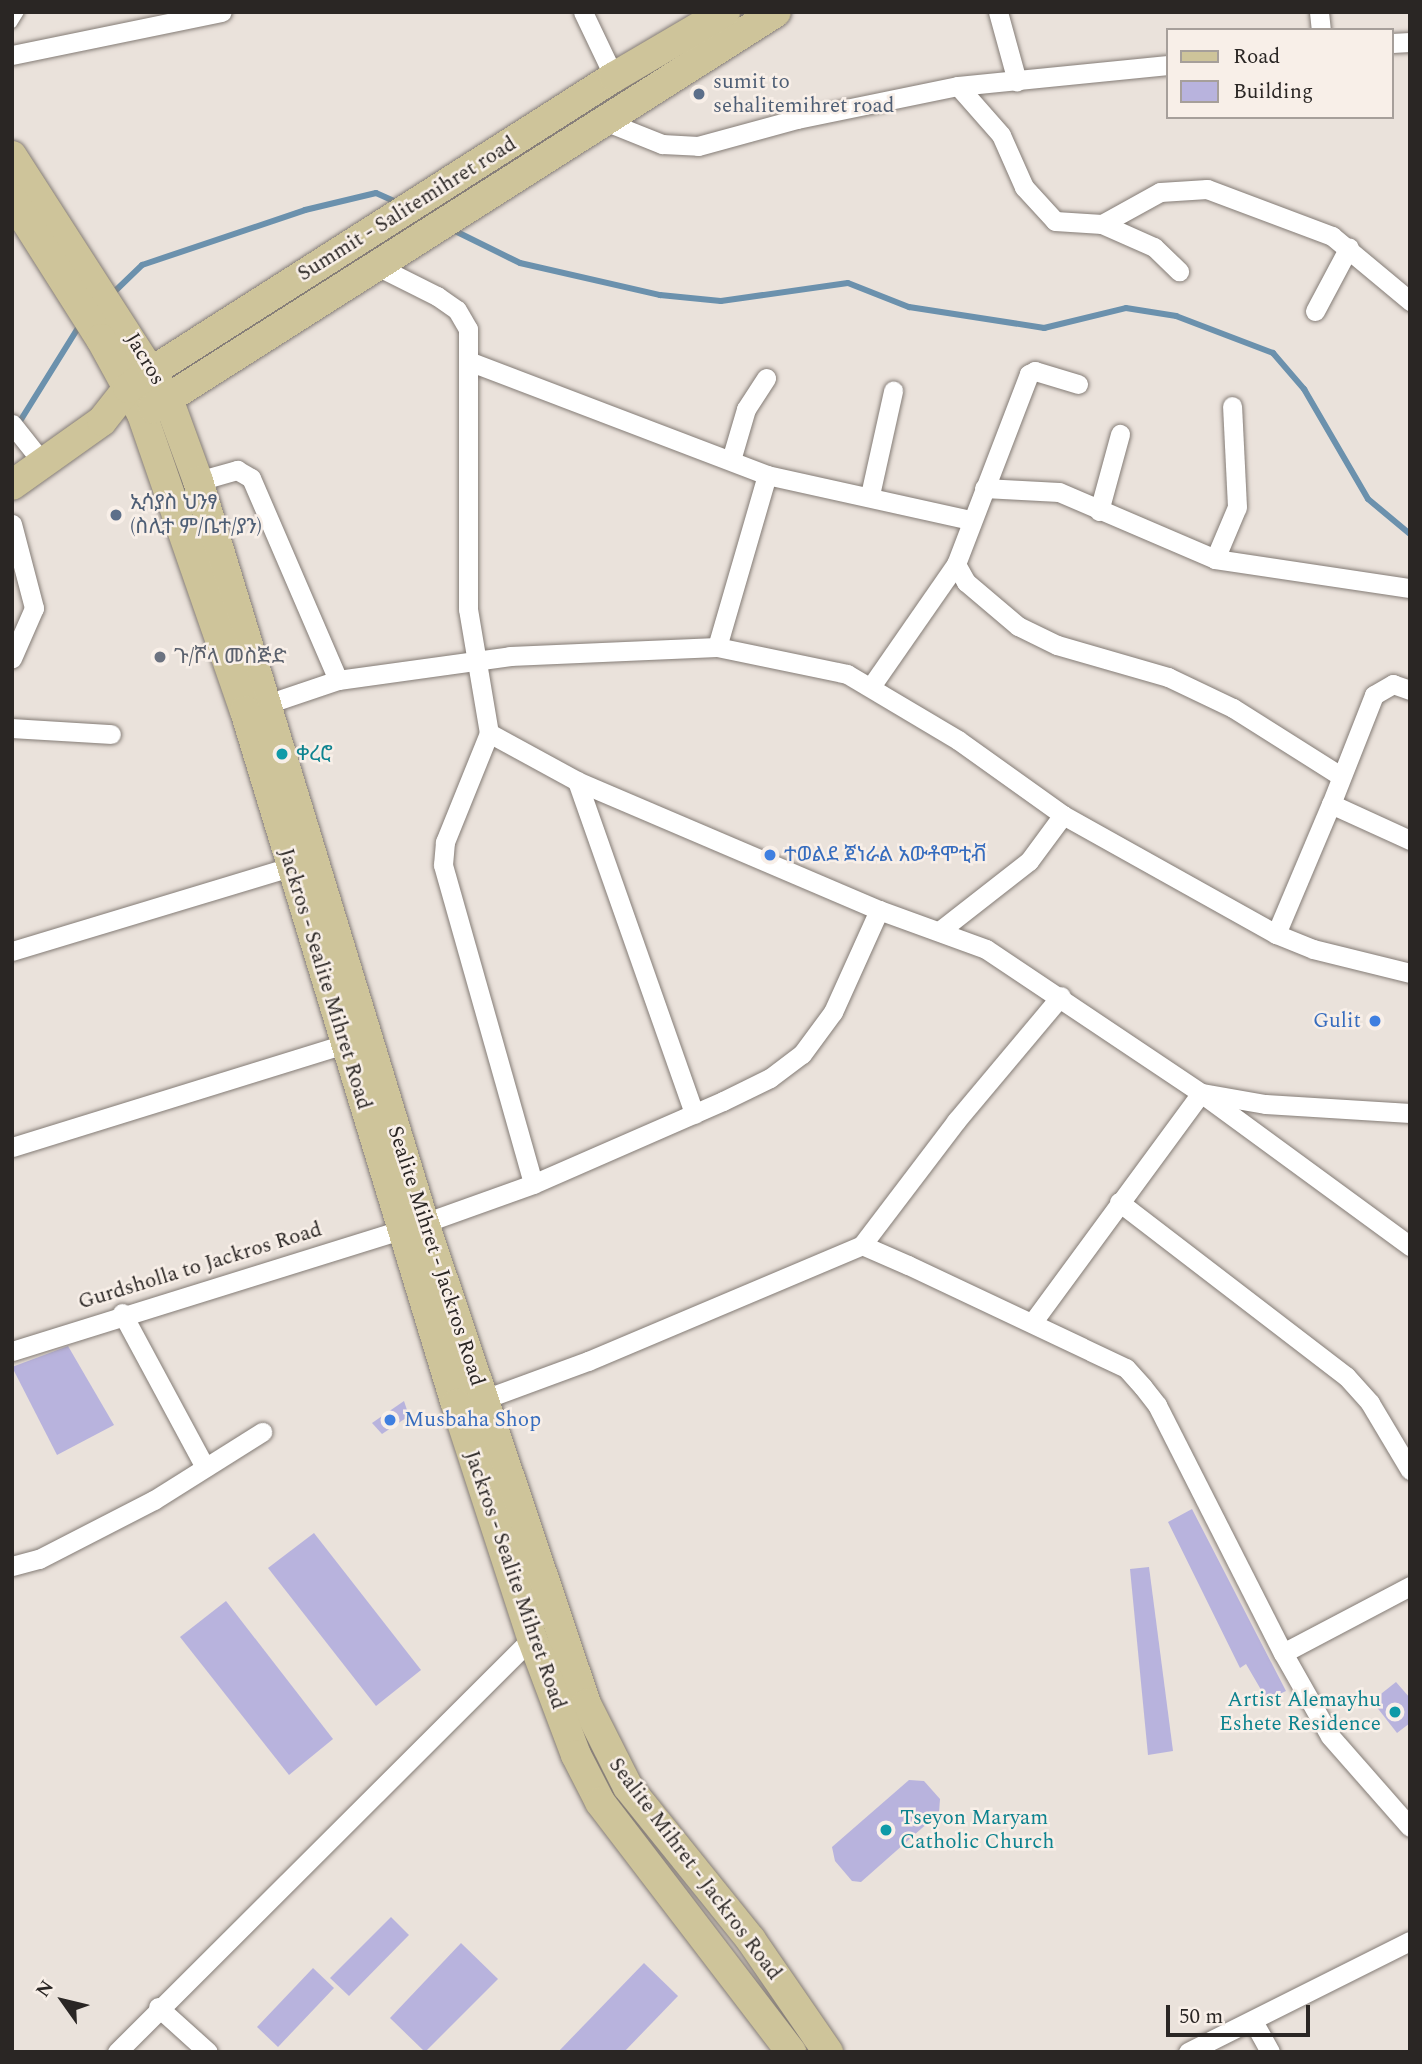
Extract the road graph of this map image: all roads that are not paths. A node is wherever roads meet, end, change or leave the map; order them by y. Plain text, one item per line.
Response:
1 (19, 12) edge
2 (222, 12) edge
3 (583, 12) edge
4 (776, 12) edge
5 (998, 12) edge
6 (12, 23) edge
7 (714, 29) edge
8 (12, 55) edge
9 (1166, 65) edge
10 (614, 77) junction
11 (1017, 81) junction
12 (958, 86) junction
13 (602, 120) junction
14 (12, 156) edge
15 (12, 199) edge
16 (1102, 224) junction
17 (1349, 247) junction
18 (373, 264) junction
19 (1179, 271) dead end
20 (82, 283) junction
21 (1410, 301) edge
22 (1315, 311) dead end
23 (111, 329) junction
24 (471, 362) junction
25 (154, 370) junction
26 (766, 378) dead end
27 (1078, 384) dead end
28 (128, 388) junction
29 (893, 391) dead end
30 (169, 399) junction
31 (1232, 406) dead end
32 (142, 414) junction
33 (102, 421) junction
34 (12, 424) edge
35 (1121, 434) dead end
36 (35, 453) junction
37 (731, 460) junction
38 (767, 475) junction
39 (198, 481) junction
40 (12, 485) edge
41 (984, 488) junction
42 (870, 495) junction
43 (1099, 510) junction
44 (970, 520) junction
45 (12, 524) edge
46 (1215, 559) junction
47 (956, 565) junction
48 (1410, 588) edge
49 (717, 647) junction
50 (12, 657) edge
51 (475, 664) junction
52 (338, 680) junction
53 (872, 685) junction
54 (1410, 690) edge
55 (267, 704) junction
56 (12, 727) edge
57 (489, 733) junction
58 (111, 734) dead end
59 (1339, 775) junction
60 (577, 781) junction
61 (1331, 804) junction
62 (1063, 815) junction
63 (1410, 840) edge
64 (290, 867) junction
65 (879, 910) junction
66 (942, 929) junction
67 (1276, 934) junction
68 (12, 951) edge
69 (1410, 973) edge
70 (1061, 996) junction
71 (344, 1044) junction
72 (1201, 1093) junction
73 (1410, 1113) edge
74 (694, 1114) junction
75 (12, 1147) edge
76 (533, 1184) junction
77 (1119, 1202) junction
78 (412, 1225) junction
79 (862, 1245) junction
80 (1410, 1246) edge
81 (122, 1313) junction
82 (1031, 1323) junction
83 (12, 1351) edge
84 (482, 1400) junction
85 (262, 1432) dead end
86 (205, 1467) junction
87 (1410, 1470) edge
88 (12, 1566) edge
89 (1410, 1586) edge
90 (531, 1638) junction
91 (1283, 1654) junction
92 (1410, 1827) edge
93 (751, 1940) junction
94 (1410, 1941) edge
95 (723, 1962) junction
96 (158, 2007) junction
97 (1253, 2021) junction
98 (117, 2052) edge
99 (208, 2052) edge
100 (790, 2052) edge
101 (828, 2052) edge
102 (1188, 2052) edge
103 (1270, 2052) edge

1 - 6 lane
2 - 8 street
3 - 10 street
4 - 7 main road
5 - 11 street
7 - 10 main road, Summit - Salitemihret road
7 - 13 main road
9 - 11 street
10 - 25 main road, Summit - Salitemihret road
11 - 12 street
12 - 13 street
12 - 16 street
13 - 18 main road
14 - 20 main road
15 - 20 main road
16 - 17 street
16 - 19 street
17 - 21 street
17 - 22 street
18 - 24 street
18 - 30 main road
20 - 23 main road
23 - 25 main road, Jacros
23 - 28 main road
24 - 37 street
24 - 51 street
25 - 28 main road, Summit - Salitemihret road
25 - 30 main road, Jacros
26 - 37 street
27 - 41 street
28 - 32 main road, Jacros
28 - 33 main road, Summit - Salitemihret road
29 - 42 street
30 - 32 main road
30 - 39 main road, Sealite Mihret - Jackros Road
31 - 46 street
32 - 33 main road
32 - 64 main road, Jackros - Sealite Mihret Road
33 - 36 main road
34 - 36 street
35 - 43 street
36 - 40 main road
37 - 38 street
38 - 42 street
38 - 49 street
39 - 52 street
39 - 55 main road, Sealite Mihret - Jackros Road
41 - 43 street
41 - 44 street
42 - 44 street
43 - 46 street
44 - 47 street
45 - 50 street
46 - 48 street
47 - 53 street
47 - 59 street
49 - 51 street
49 - 53 street
51 - 52 street
51 - 57 street
52 - 55 street
53 - 62 street
54 - 59 street
55 - 78 main road, Sealite Mihret - Jackros Road
56 - 58 street
57 - 60 street
57 - 76 street
59 - 61 street
60 - 65 street
60 - 74 street
61 - 63 street
61 - 67 street
62 - 66 street
62 - 67 street
64 - 68 street
64 - 71 main road, Jackros - Sealite Mihret Road
65 - 66 street
65 - 74 street, Gurdsholla to Jackros Road
66 - 70 street
67 - 69 street
70 - 72 street
70 - 79 street
71 - 75 street
71 - 78 main road, Jackros - Sealite Mihret Road
72 - 73 street
72 - 77 street
72 - 80 street
74 - 76 street, Gurdsholla to Jackros Road
76 - 78 street, Gurdsholla to Jackros Road
77 - 82 street
77 - 87 street
78 - 81 street, Gurdsholla to Jackros Road
78 - 84 main road, Sealite Mihret - Jackros Road
78 - 90 main road, Jackros - Sealite Mihret Road
79 - 82 street
79 - 84 street
81 - 83 street, Gurdsholla to Jackros Road
81 - 86 street
82 - 91 street
84 - 93 main road, Sealite Mihret - Jackros Road
85 - 86 street
86 - 88 street
89 - 91 street
90 - 95 main road, Jackros - Sealite Mihret Road
90 - 96 street
91 - 92 street
93 - 95 main road
93 - 101 main road, Sealite Mihret - Jackros Road
94 - 97 street
95 - 100 main road, Jackros - Sealite Mihret Road
96 - 98 street
96 - 99 street
97 - 102 street
97 - 103 street

